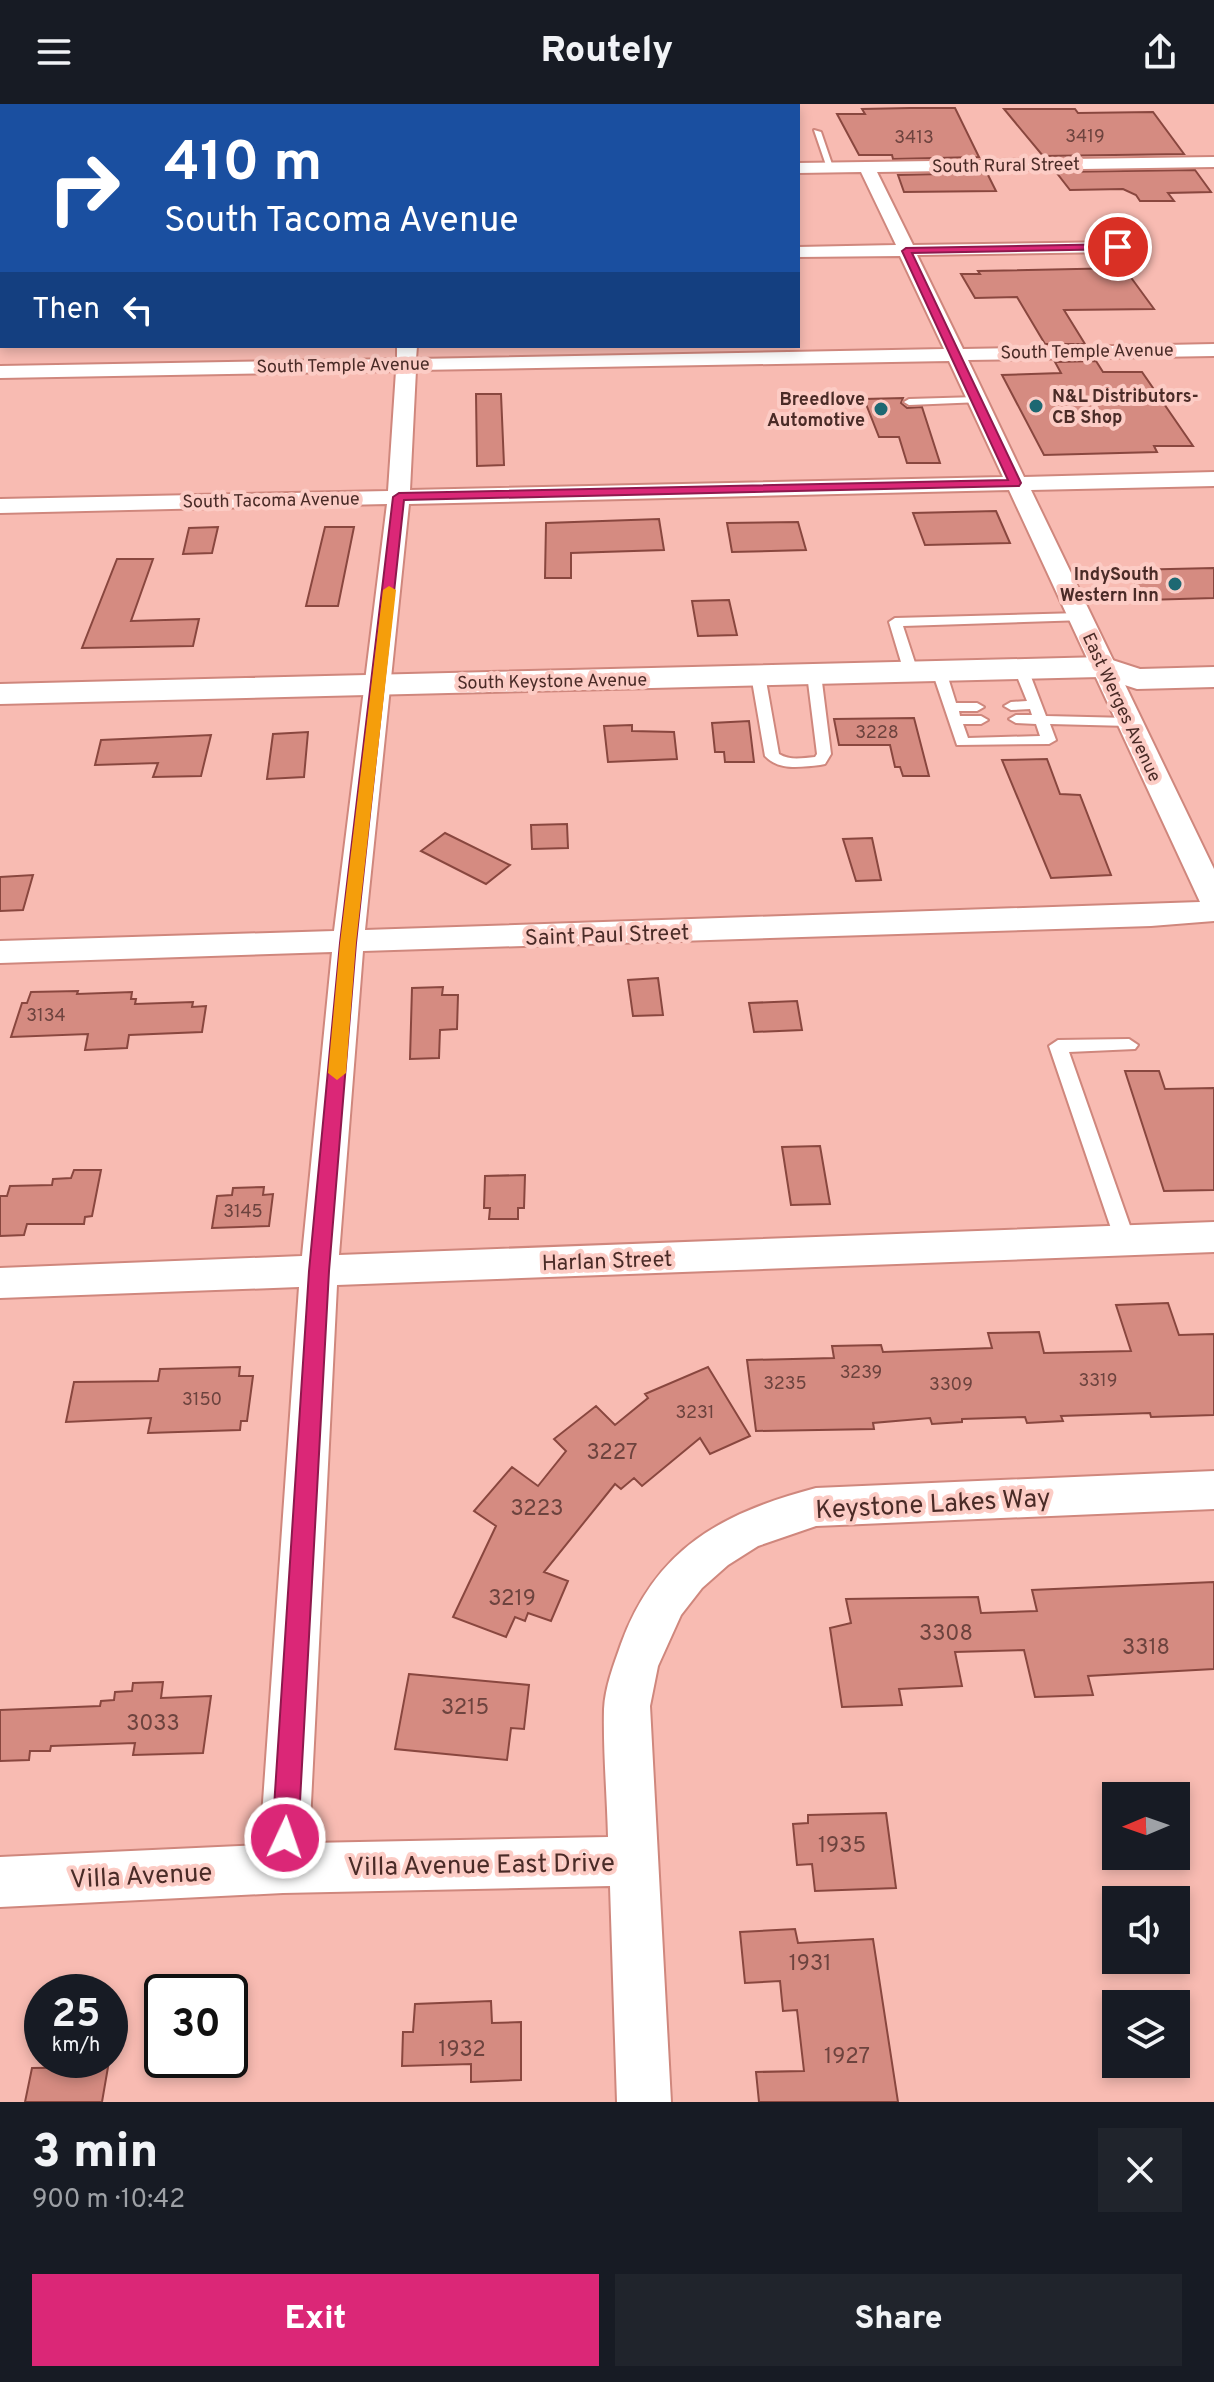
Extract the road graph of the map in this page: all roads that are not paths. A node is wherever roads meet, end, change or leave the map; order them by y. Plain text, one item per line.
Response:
1 (817, 132) dead end
2 (1214, 162) edge
3 (867, 167) junction
4 (800, 168) edge
5 (831, 168) junction
6 (1118, 247) dead end
7 (906, 251) junction
8 (800, 252) edge
9 (1214, 350) edge
10 (955, 353) junction
11 (406, 355) edge
12 (0, 372) edge
13 (977, 400) junction
14 (909, 402) dead end
15 (1214, 479) edge
16 (1015, 483) junction
17 (399, 497) junction
18 (0, 506) edge
19 (1080, 617) junction
20 (1214, 653) edge
21 (1103, 667) junction
22 (1021, 669) junction
23 (925, 671) junction
24 (814, 674) junction
25 (758, 675) junction
26 (1214, 677) edge
27 (379, 685) junction
28 (0, 694) edge
29 (1013, 712) dead end
30 (1038, 712) junction
31 (979, 713) dead end
32 (953, 714) junction
33 (1129, 722) junction
34 (1214, 900) edge
35 (1214, 911) edge
36 (348, 943) junction
37 (0, 952) edge
38 (1129, 1045) dead end
39 (1214, 1237) edge
40 (1125, 1240) junction
41 (319, 1271) junction
42 (0, 1283) edge
43 (1214, 1490) edge
44 (632, 1861) junction
45 (283, 1868) junction
46 (0, 1882) edge
47 (644, 2102) edge

1 - 5 lane
2 - 3 street, South Rural Street
3 - 5 street, South Rural Street
3 - 7 street, East Werges Avenue
4 - 5 street, South Rural Street
6 - 7 street
7 - 8 street
7 - 10 street, East Werges Avenue
9 - 10 street, South Temple Avenue
10 - 11 street, South Temple Avenue
10 - 13 street, East Werges Avenue
11 - 12 street, South Temple Avenue
11 - 17 street
13 - 14 lane
13 - 16 street, East Werges Avenue
15 - 16 street, South Tacoma Avenue
16 - 17 street, South Tacoma Avenue
16 - 19 street, East Werges Avenue
17 - 18 street, South Tacoma Avenue
17 - 27 street
19 - 21 street, East Werges Avenue
19 - 23 lane
20 - 21 main road, South Keystone Avenue
21 - 22 main road, South Keystone Avenue
21 - 26 main road, South Keystone Avenue
21 - 33 street, East Werges Avenue
22 - 23 main road, South Keystone Avenue
22 - 30 lane
23 - 24 main road, South Keystone Avenue
23 - 32 lane
24 - 25 main road, South Keystone Avenue
24 - 25 lane
25 - 27 main road, South Keystone Avenue
27 - 28 main road, South Keystone Avenue
27 - 36 street
29 - 30 lane
30 - 32 lane
30 - 33 lane
31 - 32 lane
33 - 34 street, East Werges Avenue
35 - 36 street, Saint Paul Street
36 - 37 street, Saint Paul Street
36 - 41 street
38 - 40 lane
39 - 40 street, Harlan Street
40 - 41 street, Harlan Street
41 - 42 street, Harlan Street
41 - 45 street
43 - 44 street, Keystone Lakes Way
44 - 45 street, Villa Avenue East Drive
44 - 47 street, Keystone Lakes Way
45 - 46 street, Villa Avenue

